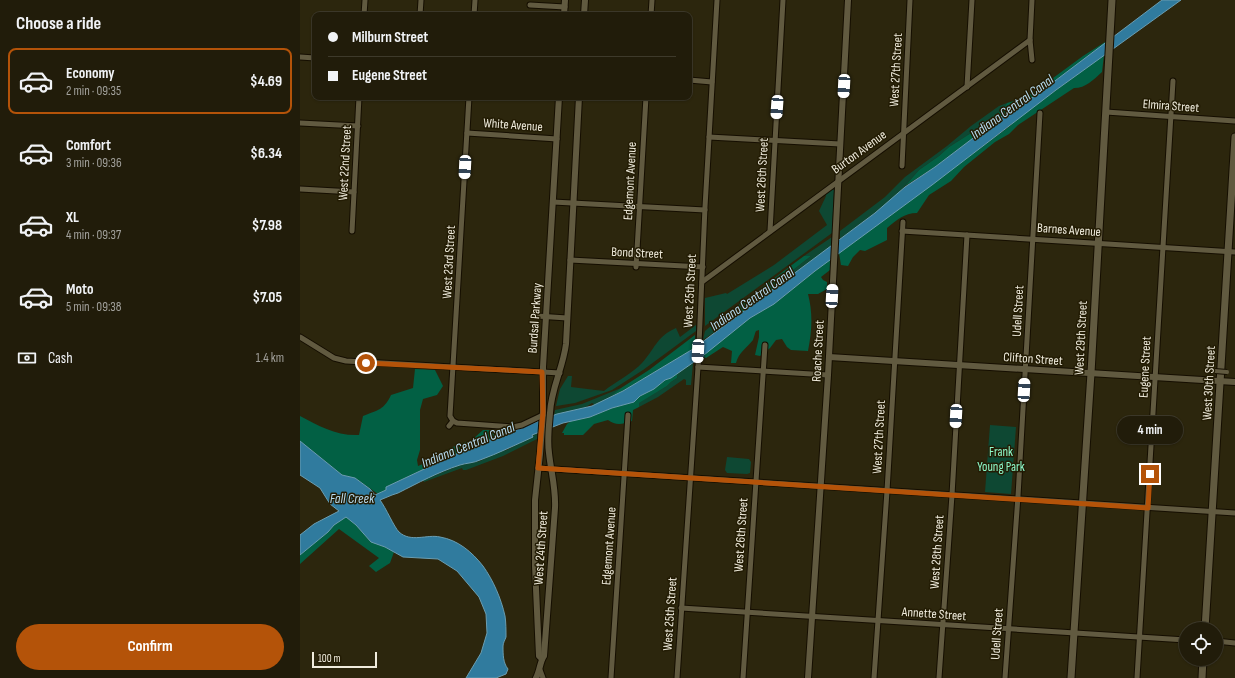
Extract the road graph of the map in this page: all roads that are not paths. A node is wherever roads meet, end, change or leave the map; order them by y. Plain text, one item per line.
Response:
1 (365, 0) edge
2 (421, 0) edge
3 (475, 0) edge
4 (565, 0) edge
5 (585, 0) edge
6 (652, 0) edge
7 (717, 0) edge
8 (783, 0) edge
9 (848, 0) edge
10 (910, 0) edge
11 (972, 0) edge
12 (1032, 0) edge
13 (1112, 0) edge
14 (530, 5) dead end
15 (565, 7) junction
16 (364, 12) edge
17 (420, 12) edge
18 (474, 12) edge
19 (564, 12) edge
20 (584, 12) edge
21 (651, 12) edge
22 (1030, 40) junction
23 (300, 57) edge
24 (312, 58) edge
25 (1032, 60) dead end
26 (692, 80) edge
27 (1173, 81) dead end
28 (712, 82) junction
29 (967, 87) junction
30 (360, 100) edge
31 (469, 100) edge
32 (559, 100) edge
33 (579, 100) edge
34 (646, 100) edge
35 (1106, 112) junction
36 (1040, 113) dead end
37 (1171, 117) junction
38 (1235, 121) edge
39 (300, 123) edge
40 (358, 126) junction
41 (467, 133) junction
42 (903, 134) junction
43 (709, 137) junction
44 (1235, 137) edge
45 (557, 139) junction
46 (775, 140) junction
47 (840, 144) junction
48 (902, 166) dead end
49 (838, 181) junction
50 (300, 189) edge
51 (354, 192) junction
52 (553, 202) junction
53 (573, 203) junction
54 (640, 206) junction
55 (705, 210) junction
56 (902, 222) dead end
57 (352, 231) dead end
58 (770, 231) junction
59 (902, 231) junction
60 (967, 235) junction
61 (1033, 239) junction
62 (1098, 243) junction
63 (1163, 247) junction
64 (1232, 252) edge
65 (570, 260) junction
66 (636, 265) junction
67 (703, 268) junction
68 (702, 282) junction
69 (537, 316) dead end
70 (546, 317) junction
71 (567, 318) junction
72 (300, 338) edge
73 (765, 345) dead end
74 (829, 357) junction
75 (894, 361) junction
76 (959, 365) junction
77 (698, 366) junction
78 (453, 367) junction
79 (1025, 369) junction
80 (764, 371) junction
81 (1215, 371) dead end
82 (542, 372) junction
83 (1227, 372) dead end
84 (560, 373) junction
85 (1091, 373) junction
86 (828, 375) junction
87 (1156, 377) junction
88 (1221, 381) junction
89 (1235, 382) edge
90 (628, 416) dead end
91 (543, 417) junction
92 (538, 468) junction
93 (552, 469) junction
94 (625, 474) junction
95 (690, 478) junction
96 (756, 482) junction
97 (821, 487) junction
98 (887, 491) junction
99 (952, 495) junction
100 (1018, 499) junction
101 (1083, 503) junction
102 (1148, 508) junction
103 (1213, 512) junction
104 (1235, 513) edge
105 (681, 608) junction
106 (747, 613) junction
107 (812, 617) junction
108 (878, 621) junction
109 (1205, 622) edge
110 (943, 625) junction
111 (1008, 629) junction
112 (1074, 634) junction
113 (1140, 638) junction
114 (1179, 640) edge
115 (1223, 642) edge
116 (1235, 643) edge
117 (542, 659) junction
118 (1203, 666) edge
119 (540, 670) junction
120 (536, 678) edge
121 (543, 678) edge
122 (611, 678) edge
123 (677, 678) edge
124 (743, 678) edge
125 (808, 678) edge
126 (874, 678) edge
127 (940, 678) edge
128 (1005, 678) edge
129 (1071, 678) edge
130 (1137, 678) edge
131 (1202, 678) edge

1 - 16 street
2 - 17 street
3 - 18 street
4 - 15 street
5 - 20 street
6 - 21 street
7 - 28 street, West 25th Street
8 - 46 street, West 26th Street
9 - 47 street, Roache Street
10 - 42 street, West 27th Street
11 - 29 street
12 - 22 street
13 - 35 main road, West 29th Street
14 - 15 street
15 - 19 street
22 - 25 street
22 - 29 street, Burton Avenue
23 - 24 street
26 - 28 street
27 - 37 street, Eugene Street
28 - 43 street, West 25th Street
29 - 42 street, Burton Avenue
30 - 40 street, West 22nd Street
31 - 41 street, West 23rd Street
32 - 45 street, Burdsal Parkway
33 - 53 street
34 - 54 street, Edgemont Avenue
35 - 37 street, Elmira Street
35 - 62 main road, West 29th Street
36 - 61 street, Udell Street
37 - 38 street, Elmira Street
37 - 63 street, Eugene Street
39 - 40 street
40 - 51 street, West 22nd Street
41 - 45 street, White Avenue
41 - 78 street, West 23rd Street
42 - 48 street, West 27th Street
42 - 49 street, Burton Avenue
43 - 46 street
43 - 55 street, West 25th Street
44 - 64 main road, West 30th Street
45 - 52 street, Burdsal Parkway
46 - 47 street
46 - 58 street, West 26th Street
47 - 49 street, Roache Street
49 - 58 street, Burton Avenue
49 - 74 street, Roache Street
50 - 51 street
51 - 57 street, West 22nd Street
52 - 53 street
52 - 70 street, Burdsal Parkway
53 - 54 street
53 - 65 street
54 - 55 street
54 - 66 street, Edgemont Avenue
55 - 67 street, West 25th Street
56 - 59 street, West 27th Street
58 - 68 street, Burton Avenue
59 - 60 street, Barnes Avenue
59 - 75 street, West 27th Street
60 - 61 street, Barnes Avenue
60 - 76 street, West 28th Street
61 - 62 street, Barnes Avenue
61 - 79 street, Udell Street
62 - 63 street, Barnes Avenue
62 - 85 main road, West 29th Street
63 - 64 street, Barnes Avenue
63 - 87 street, Eugene Street
64 - 88 main road, West 30th Street
65 - 66 street, Bond Street
65 - 71 street
66 - 67 street, Bond Street
67 - 68 street, West 25th Street
68 - 77 street, West 25th Street
69 - 70 street
70 - 71 street
70 - 82 street, Burdsal Parkway
71 - 84 street
72 - 78 street
73 - 80 street, West 26th Street
74 - 75 street, Clifton Street
74 - 86 street, Roache Street
75 - 76 street, Clifton Street
75 - 98 street, West 27th Street
76 - 79 street, Clifton Street
76 - 99 street, West 28th Street
77 - 80 street
77 - 95 street, West 25th Street
78 - 82 street
78 - 91 street, West 23rd Street
79 - 85 street, Clifton Street
79 - 100 street, Udell Street
80 - 86 street
80 - 96 street, West 26th Street
81 - 83 street, bridge
82 - 84 street
82 - 91 street, Burdsal Parkway
84 - 93 street, West 24th Street
85 - 87 street, Clifton Street
85 - 101 main road, West 29th Street
86 - 97 street, Roache Street
87 - 88 street, Clifton Street
87 - 102 street, Eugene Street
88 - 89 street, Clifton Street
88 - 103 main road, West 30th Street
90 - 94 street, Edgemont Avenue
91 - 92 street, Burdsal Parkway
92 - 93 street
92 - 117 street, Burdsal Parkway
93 - 94 street
93 - 117 street, West 24th Street
94 - 95 street
94 - 122 street, Edgemont Avenue
95 - 96 street
95 - 105 street, West 25th Street
96 - 97 street
96 - 106 street, West 26th Street
97 - 98 street
97 - 107 street, Roache Street
98 - 99 street
98 - 108 street, West 27th Street
99 - 100 street
99 - 110 street, West 28th Street
100 - 101 street
100 - 111 street, Udell Street
101 - 102 street
101 - 112 main road, West 29th Street
102 - 103 street
102 - 113 street, Eugene Street
103 - 104 street
103 - 109 main road, West 30th Street
105 - 106 street, Annette Street
105 - 123 street, West 25th Street
106 - 107 street, Annette Street
106 - 124 street, West 26th Street
107 - 108 street, Annette Street
107 - 125 street, Roache Street
108 - 110 street, Annette Street
108 - 126 street, West 27th Street
110 - 111 street, Annette Street
110 - 127 street, West 28th Street
111 - 112 street, Annette Street
111 - 128 street, Udell Street
112 - 113 street, Annette Street
112 - 129 main road, West 29th Street
113 - 114 street, Annette Street
113 - 130 street, Eugene Street
115 - 116 street
117 - 119 street, West 24th Street
118 - 131 main road
119 - 120 street, West 24th Street
119 - 121 street

